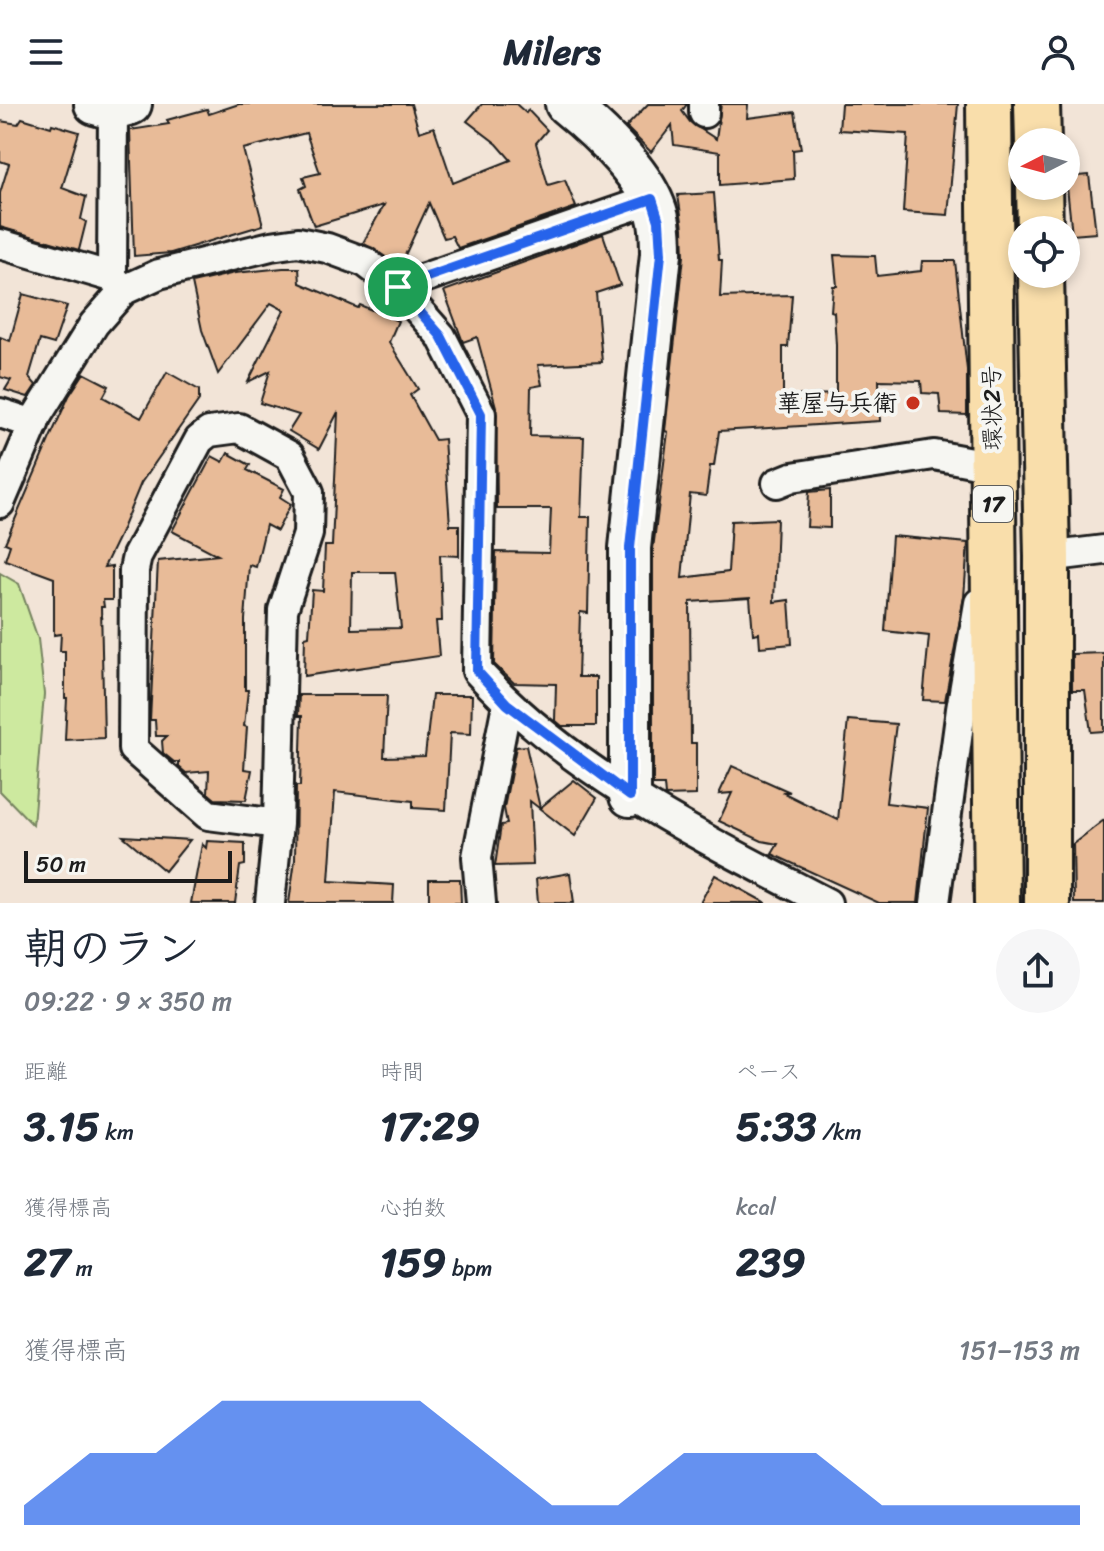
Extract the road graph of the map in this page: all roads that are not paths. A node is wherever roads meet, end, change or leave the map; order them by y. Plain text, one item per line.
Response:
1 (566, 104) edge
2 (989, 104) edge
3 (1037, 104) edge
4 (113, 106) edge
5 (1038, 128) edge
6 (652, 199) junction
7 (0, 244) edge
8 (118, 284) junction
9 (398, 287) junction
10 (1041, 288) edge
11 (0, 413) edge
12 (34, 424) junction
13 (989, 466) junction
14 (777, 483) dead end
15 (0, 503) edge
16 (1104, 550) edge
17 (1047, 557) junction
18 (507, 704) junction
19 (630, 796) junction
20 (278, 824) junction
21 (270, 903) edge
22 (481, 903) edge
23 (827, 903) edge
24 (935, 903) edge
25 (997, 903) edge
26 (1047, 903) edge

1 - 6 street
2 - 13 main road, 環状2号 / 17
3 - 5 main road
4 - 8 street
6 - 9 street
6 - 19 street
7 - 8 street
8 - 9 street
8 - 12 street
9 - 18 street
10 - 17 main road, 17
11 - 12 street
12 - 15 street
13 - 14 street
13 - 24 street
13 - 25 main road, 環状2号 / 17
16 - 17 street
17 - 26 main road, 17
18 - 19 street
18 - 22 street
19 - 23 street
20 - 20 street
20 - 21 street

